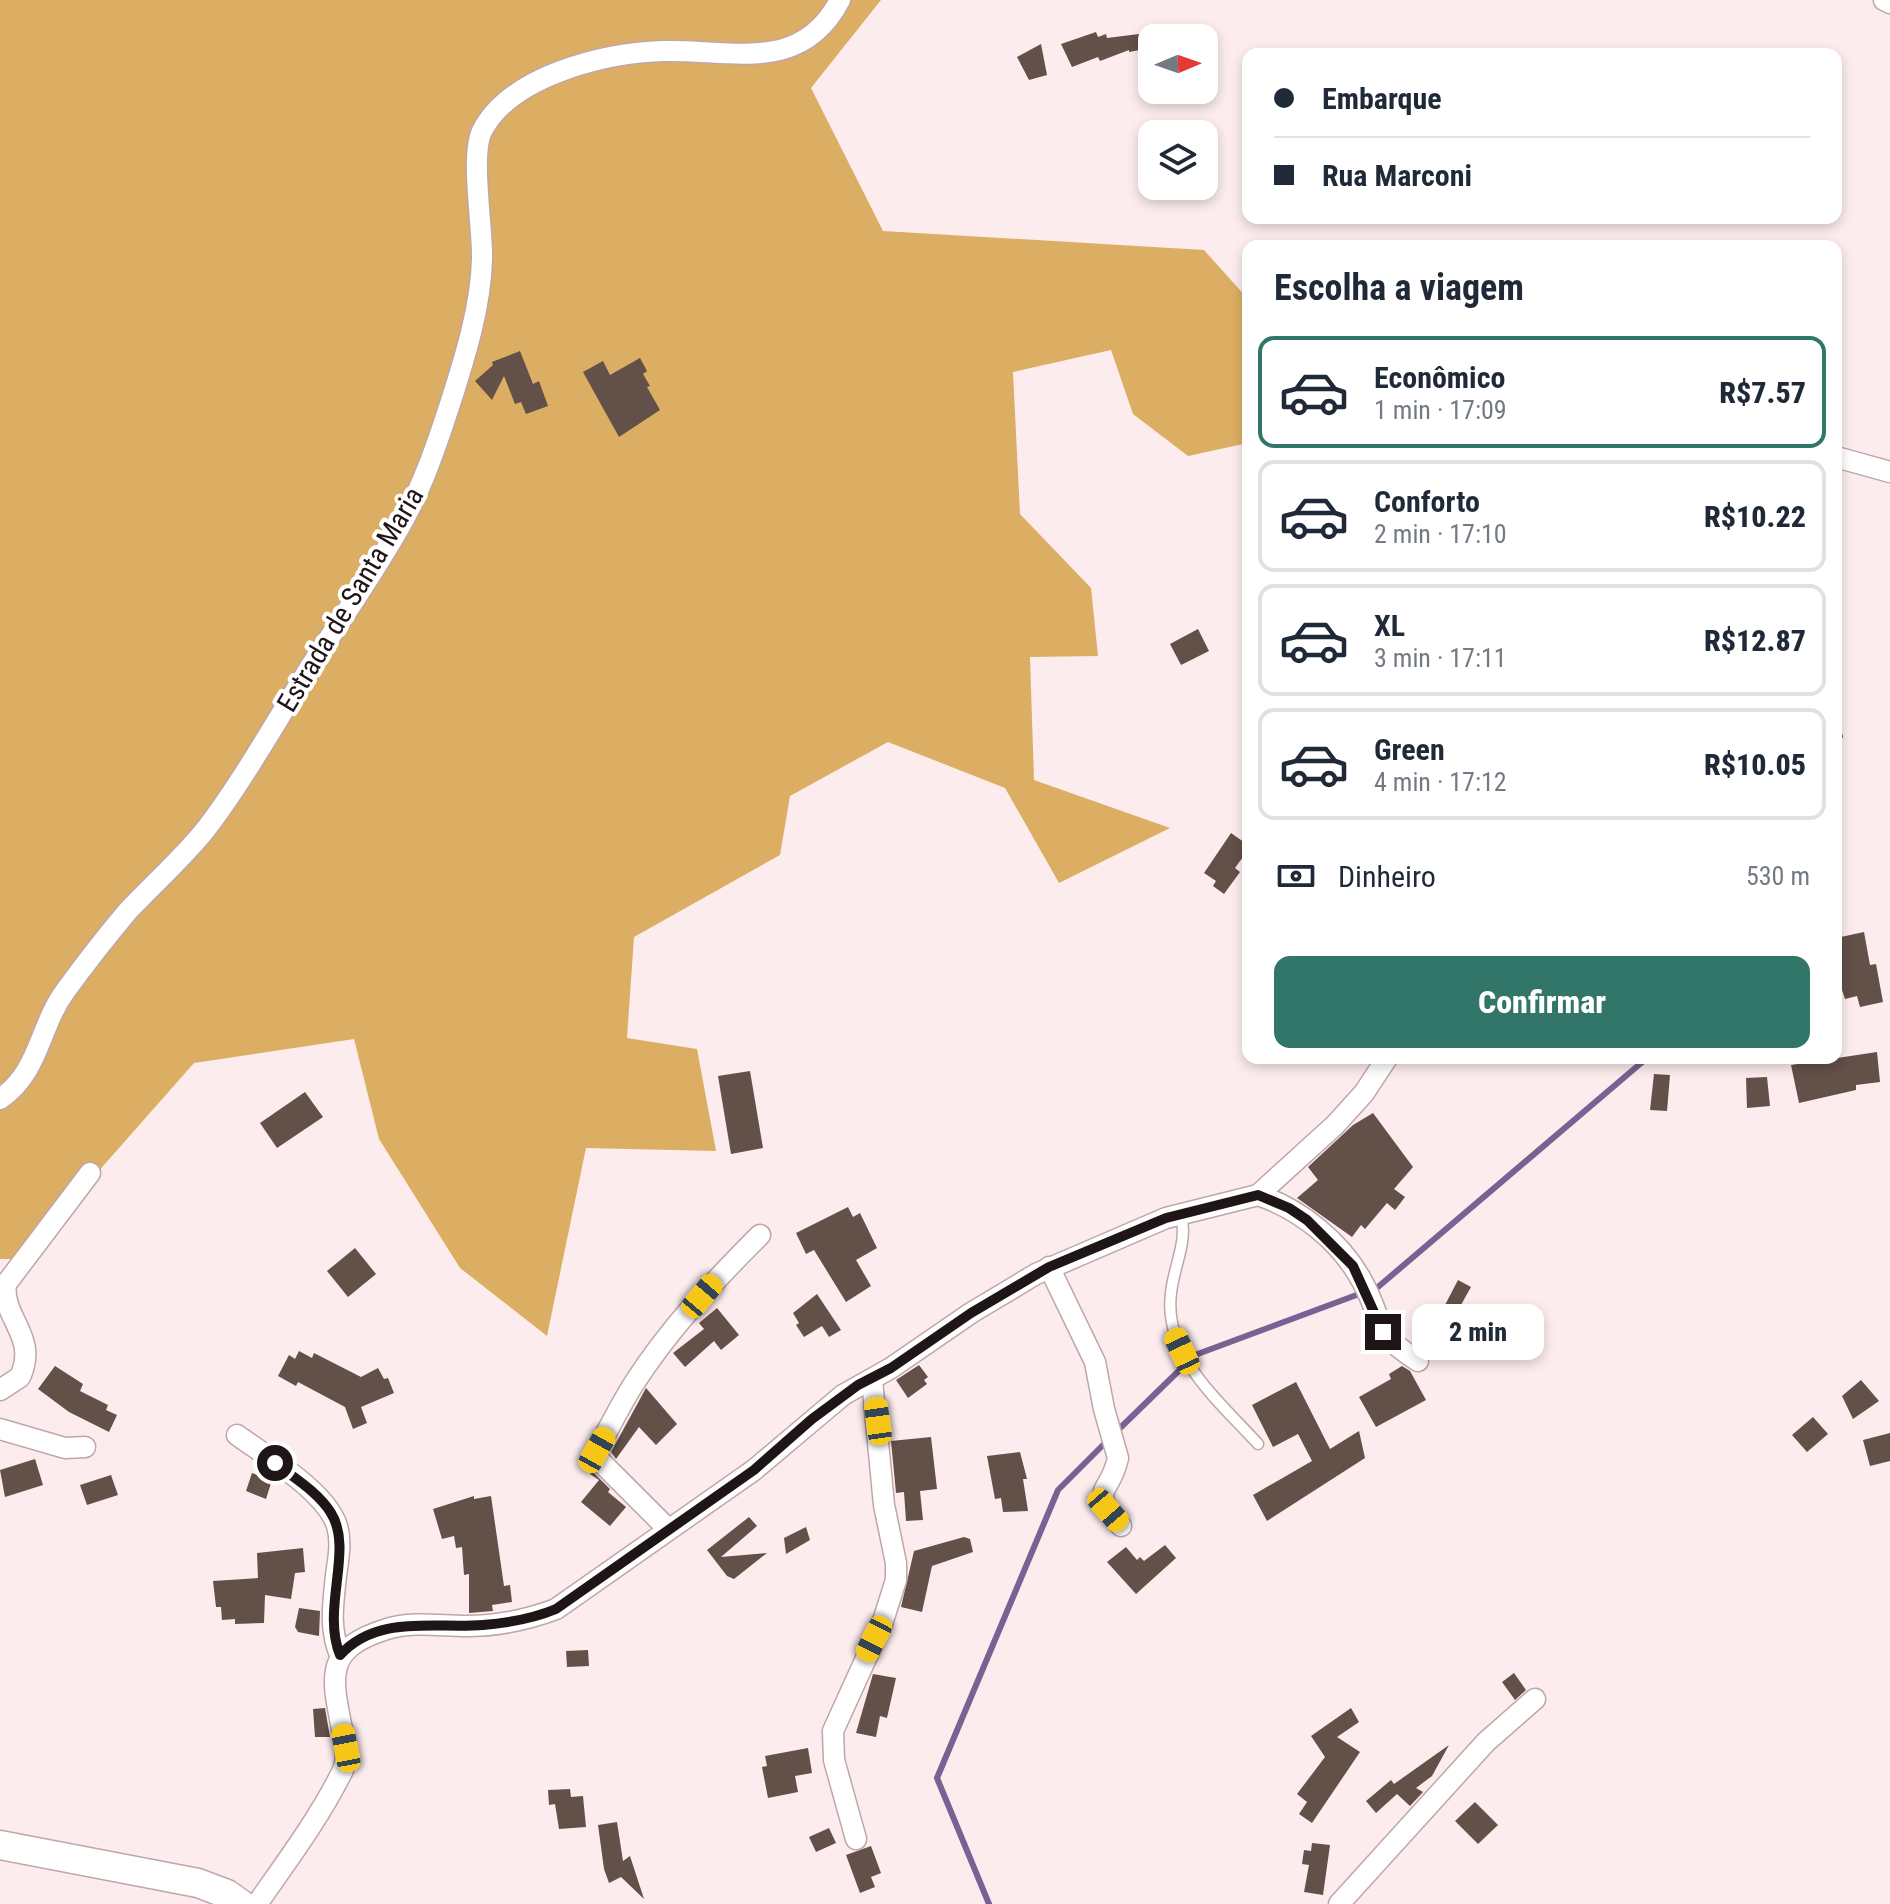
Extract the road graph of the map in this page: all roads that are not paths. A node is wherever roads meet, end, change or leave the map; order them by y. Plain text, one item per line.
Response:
1 (840, 0) edge
2 (1884, 0) edge
3 (1890, 3) edge
4 (1842, 459) edge
5 (1890, 472) edge
6 (1383, 1064) edge
7 (0, 1099) edge
8 (90, 1173) dead end
9 (1258, 1195) junction
10 (1181, 1214) junction
11 (760, 1235) dead end
12 (1049, 1267) junction
13 (1418, 1361) dead end
14 (872, 1380) junction
15 (0, 1390) edge
16 (0, 1429) edge
17 (237, 1435) dead end
18 (1258, 1444) dead end
19 (85, 1447) dead end
20 (1121, 1526) dead end
21 (667, 1528) junction
22 (340, 1655) junction
23 (1535, 1699) dead end
24 (856, 1839) dead end
25 (0, 1845) edge
26 (241, 1904) edge
27 (257, 1904) edge
28 (1339, 1904) edge

1 - 7 street, Estrada de Santa Maria
2 - 3 street
4 - 5 street
6 - 9 street
8 - 15 street
9 - 10 street
9 - 13 street
10 - 12 street
10 - 18 lane
11 - 21 street
12 - 14 street
12 - 20 street
14 - 21 street
14 - 24 street
16 - 19 street
17 - 22 street
21 - 22 street
22 - 27 street
23 - 28 street
25 - 26 main road

